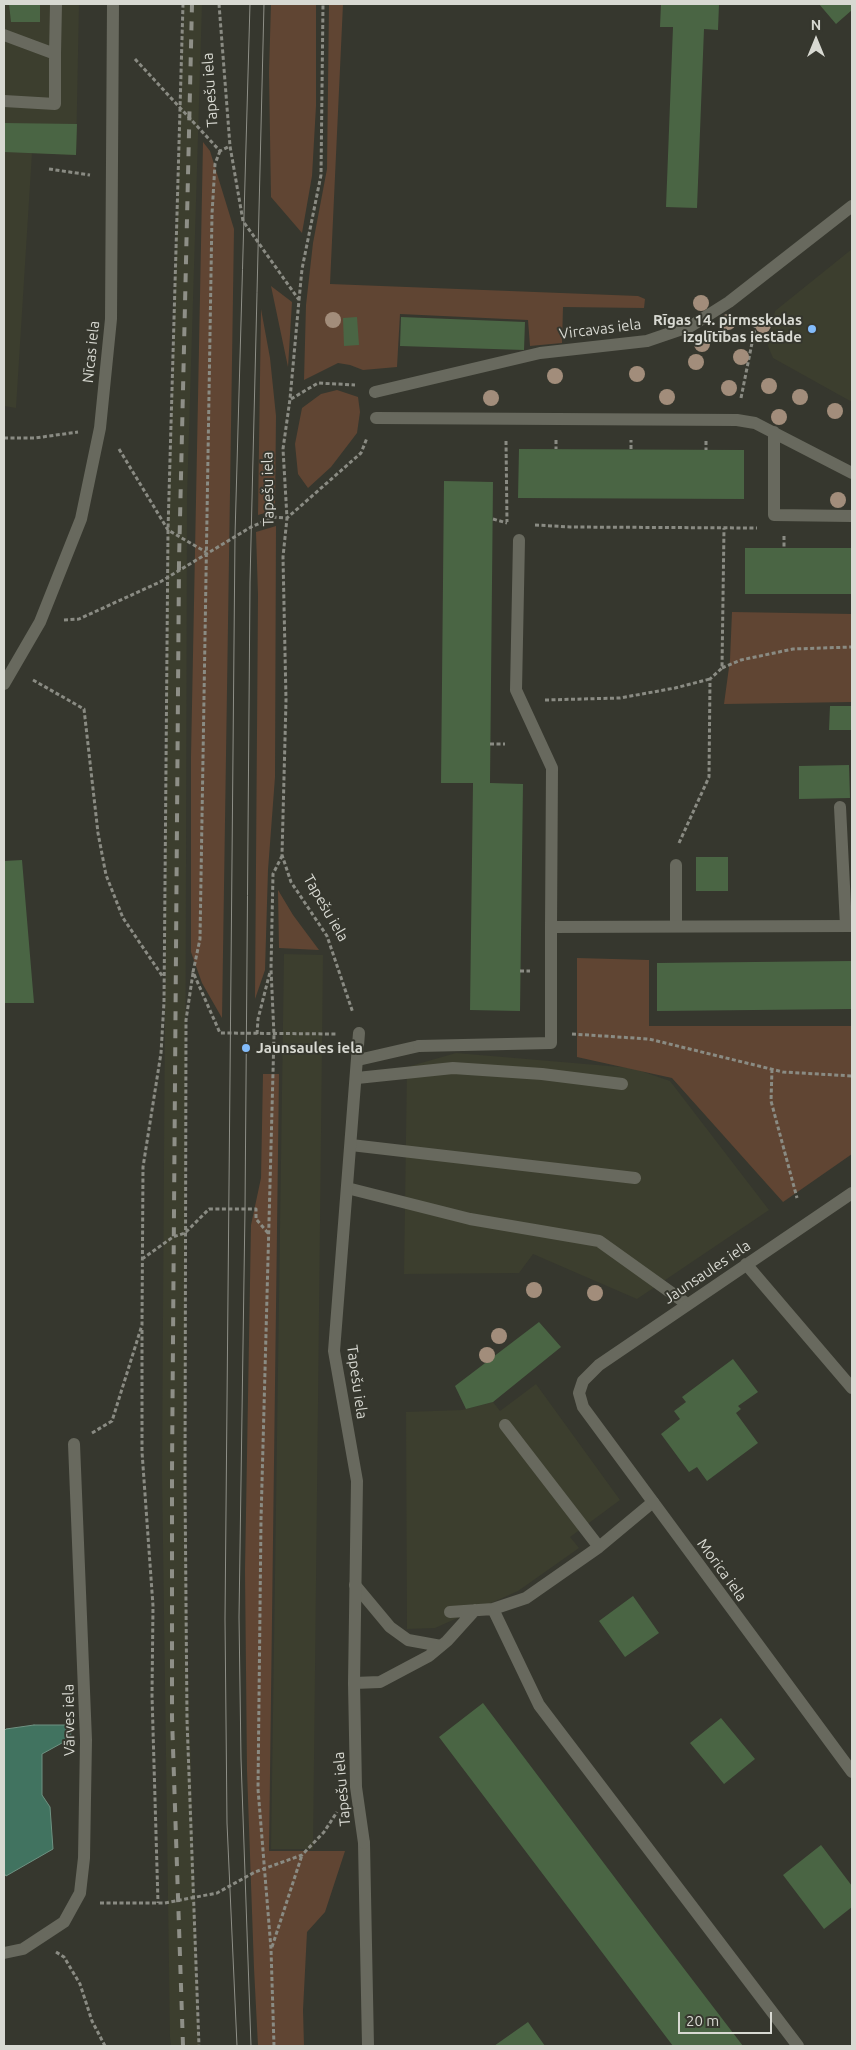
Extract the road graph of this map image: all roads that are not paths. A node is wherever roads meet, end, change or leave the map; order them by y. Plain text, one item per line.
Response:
1 (56, 4) edge
2 (113, 4) edge
3 (4, 35) edge
4 (55, 54) junction
5 (4, 101) edge
6 (852, 206) edge
7 (375, 392) road end
8 (376, 418) road end
9 (774, 432) junction
10 (852, 473) edge
11 (852, 516) edge
12 (519, 540) dead end
13 (4, 684) edge
14 (840, 807) dead end
15 (676, 865) road end
16 (551, 926) junction
17 (676, 926) junction
18 (849, 926) edge
19 (359, 1033) road end
20 (358, 1060) junction
21 (356, 1078) junction
22 (622, 1084) dead end
23 (351, 1145) junction
24 (635, 1178) dead end
25 (347, 1188) junction
26 (852, 1193) edge
27 (746, 1264) junction
28 (687, 1304) junction
29 (582, 1381) joint
30 (852, 1388) edge
31 (505, 1425) dead end
32 (74, 1444) road end
33 (653, 1502) junction
34 (599, 1548) junction
35 (355, 1585) junction
36 (494, 1609) junction
37 (475, 1610) junction
38 (450, 1612) dead end
39 (440, 1646) junction
40 (354, 1683) junction
41 (852, 1772) edge
42 (4, 1953) edge
43 (368, 2046) edge
44 (798, 2046) edge

1 - 4 street
2 - 13 street, Nīcas iela
3 - 4 street
4 - 5 street
6 - 7 street, Vircavas iela
8 - 9 street
9 - 10 street
9 - 11 street
12 - 16 street
14 - 18 street
15 - 17 street
16 - 17 street
16 - 20 street
17 - 18 street
19 - 20 street, Tapešu iela
20 - 21 street, Tapešu iela
21 - 22 street
21 - 23 street, Tapešu iela
23 - 24 street
23 - 25 street, Tapešu iela
25 - 28 street
25 - 35 street, Tapešu iela
26 - 27 street, Jaunsaules iela
27 - 28 street, Jaunsaules iela
27 - 30 street
28 - 29 street, Jaunsaules iela
29 - 33 street, Morica iela
31 - 34 street
32 - 42 street, Vārves iela
33 - 34 street
33 - 41 street, Morica iela
34 - 36 street
35 - 39 street
35 - 40 street, Tapešu iela
36 - 37 street
36 - 44 street
37 - 38 street
37 - 39 street
39 - 40 street
40 - 43 street, Tapešu iela

